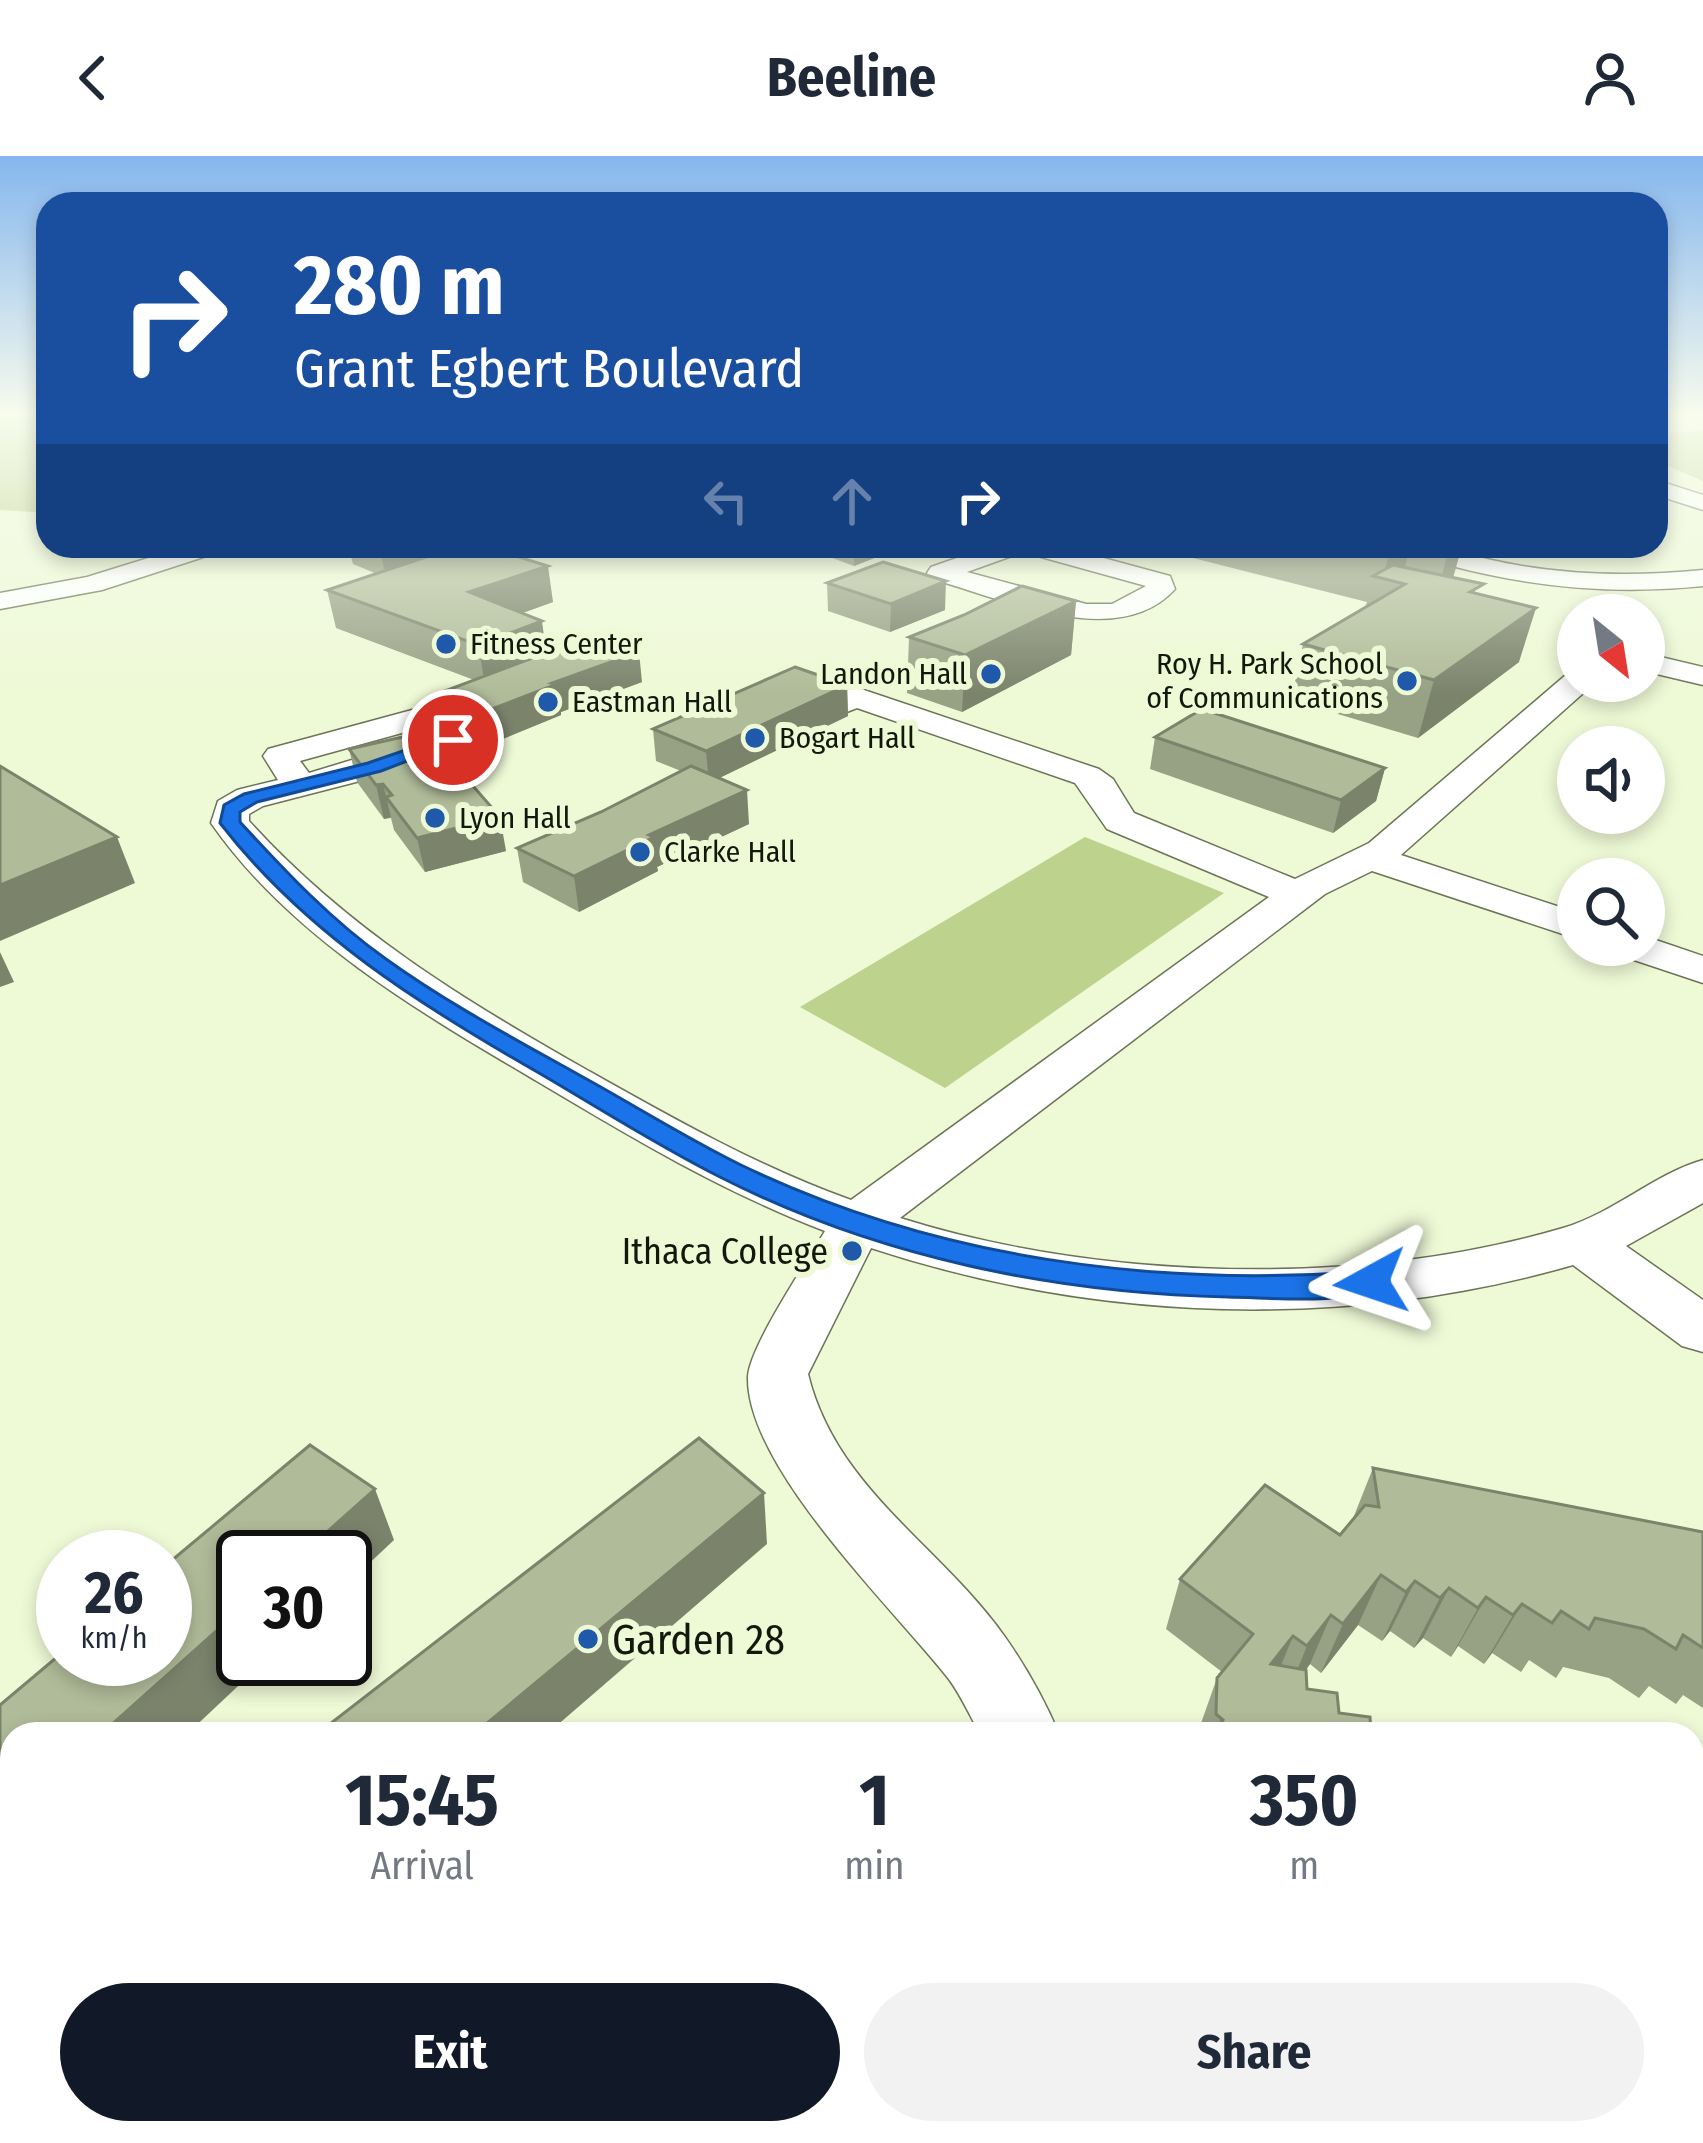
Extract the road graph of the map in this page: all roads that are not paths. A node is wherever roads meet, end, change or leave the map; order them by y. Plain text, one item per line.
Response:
1 (175, 558) edge
2 (982, 558) edge
3 (1081, 558) edge
4 (1124, 558) edge
5 (1456, 558) edge
6 (1110, 565) junction
7 (1703, 578) edge
8 (1614, 583) junction
9 (1625, 594) edge
10 (0, 601) edge
11 (1665, 667) edge
12 (1703, 676) edge
13 (1557, 699) edge
14 (829, 710) edge
15 (299, 785) dead end
16 (1368, 857) junction
17 (1298, 895) junction
18 (1557, 920) edge
19 (1665, 957) edge
20 (1703, 970) edge
21 (1703, 1178) edge
22 (858, 1222) junction
23 (1582, 1243) junction
24 (1703, 1330) edge
25 (1014, 1722) edge

1 - 10 street
2 - 6 street
3 - 6 street
4 - 6 street
5 - 8 street
7 - 8 street
8 - 9 street
11 - 12 street
13 - 16 street
14 - 17 street
15 - 22 street
16 - 17 street
16 - 18 street
17 - 22 street
19 - 20 street
21 - 23 street
22 - 23 street
22 - 25 street
23 - 24 street

